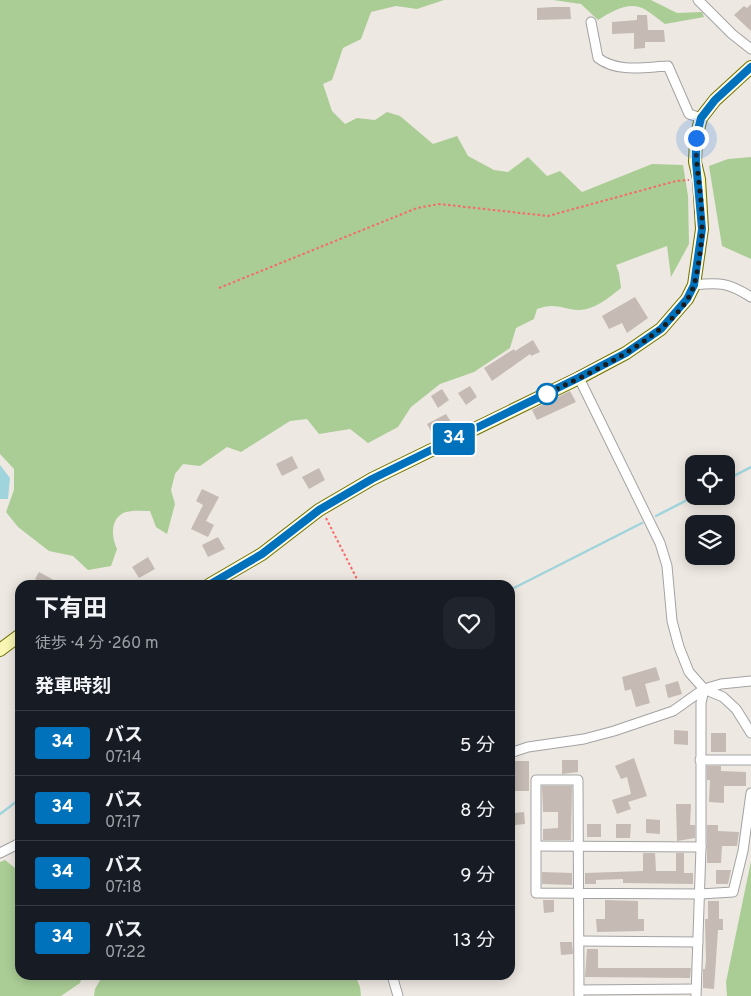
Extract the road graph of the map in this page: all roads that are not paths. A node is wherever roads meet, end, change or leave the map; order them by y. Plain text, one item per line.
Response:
1 (698, 0) edge
2 (592, 22) dead end
3 (751, 50) edge
4 (751, 67) edge
5 (701, 118) junction
6 (694, 285) junction
7 (751, 297) edge
8 (578, 378) junction
9 (218, 580) edge
10 (15, 639) edge
11 (0, 650) edge
12 (751, 681) edge
13 (704, 689) junction
14 (751, 733) edge
15 (515, 751) edge
16 (700, 760) junction
17 (751, 760) edge
18 (751, 793) edge
19 (578, 845) junction
20 (15, 846) edge
21 (537, 846) junction
22 (701, 846) junction
23 (0, 853) edge
24 (579, 894) junction
25 (700, 894) junction
26 (579, 942) junction
27 (698, 942) junction
28 (393, 980) edge
29 (696, 992) edge
30 (579, 993) edge
31 (398, 996) edge

1 - 3 street
2 - 5 street
4 - 5 main road
5 - 6 main road
6 - 7 street
6 - 8 main road
8 - 9 main road
8 - 13 street
10 - 11 main road
12 - 13 street
13 - 14 street
13 - 15 street
13 - 16 street
16 - 17 street
16 - 22 street
18 - 25 street
19 - 21 street
19 - 21 street
19 - 22 street
19 - 24 street
20 - 23 street
21 - 24 street
22 - 25 street
24 - 25 street
24 - 26 street
25 - 27 street
26 - 27 street
26 - 30 street
27 - 29 street
28 - 31 street
29 - 30 street

